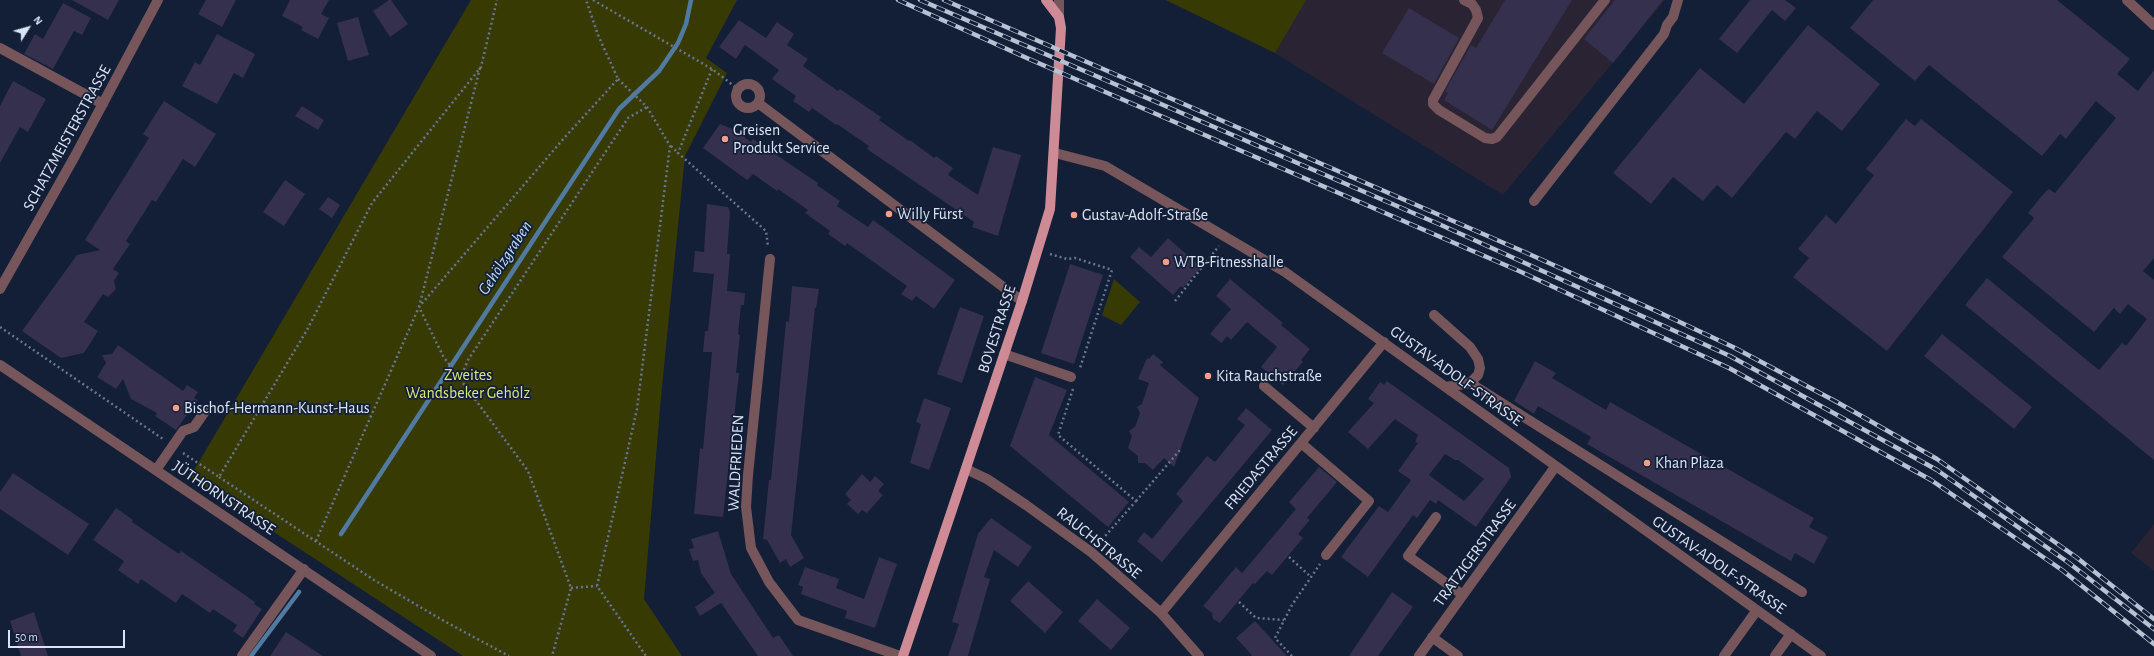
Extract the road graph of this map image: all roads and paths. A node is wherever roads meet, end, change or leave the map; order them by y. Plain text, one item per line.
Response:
1 (158, 0) edge
2 (497, 0) edge
3 (586, 0) edge
4 (593, 0) edge
5 (1046, 0) edge
6 (1059, 0) edge
7 (1464, 0) edge
8 (1605, 0) edge
9 (1678, 0) edge
10 (2127, 0) edge
11 (1059, 17) junction
12 (2154, 25) edge
13 (0, 48) edge
14 (480, 67) junction
15 (712, 69) junction
16 (618, 79) junction
17 (738, 88) junction
18 (758, 103) junction
19 (103, 104) junction
20 (647, 107) junction
21 (670, 146) junction
22 (678, 153) junction
23 (1054, 153) junction
24 (1534, 201) dead end
25 (1226, 236) junction
26 (1038, 251) junction
27 (770, 259) joint
28 (0, 289) edge
29 (1022, 301) junction
30 (1175, 301) dead end
31 (419, 307) junction
32 (1434, 316) dead end
33 (0, 327) edge
34 (1384, 342) junction
35 (1004, 354) junction
36 (0, 365) edge
37 (1073, 366) dead end
38 (460, 379) junction
39 (1069, 382) joint
40 (1470, 383) junction
41 (1264, 386) dead end
42 (1446, 387) junction
43 (206, 410) dead end
44 (1314, 428) junction
45 (1301, 443) junction
46 (173, 446) junction
47 (1180, 450) dead end
48 (1555, 467) junction
49 (966, 469) junction
50 (156, 470) junction
51 (219, 477) junction
52 (1136, 501) junction
53 (1436, 517) dead end
54 (316, 541) junction
55 (1091, 552) junction
56 (1326, 555) joint
57 (1289, 557) dead end
58 (304, 569) junction
59 (1311, 576) junction
60 (597, 586) junction
61 (571, 588) junction
62 (1802, 592) dead end
63 (1463, 595) junction
64 (1239, 602) dead end
65 (1757, 610) junction
66 (1161, 613) junction
67 (1284, 620) junction
68 (1790, 634) junction
69 (1432, 637) junction
70 (242, 656) edge
71 (431, 656) edge
72 (509, 656) edge
73 (552, 656) edge
74 (646, 656) edge
75 (901, 656) edge
76 (1199, 656) edge
77 (1292, 656) edge
78 (1419, 656) edge
79 (1458, 656) edge
80 (1724, 656) edge
81 (1775, 656) edge
82 (1821, 656) edge

1 - 19 street, SCHATZMEISTERSTRASSE
2 - 14 path
3 - 16 path
4 - 15 path
5 - 11 main road
6 - 11 street, BOVESTRASSE
7 - 8 street
9 - 24 street
10 - 12 street
11 - 23 main road, BOVESTRASSE
13 - 19 street
14 - 31 path
14 - 51 path
15 - 17 path
15 - 22 path
16 - 20 path
16 - 31 path
17 - 18 street
17 - 18 street
18 - 29 street
19 - 28 street, SCHATZMEISTERSTRASSE
20 - 21 path
20 - 38 path
21 - 22 path
21 - 60 path
22 - 27 path
23 - 25 street, GUSTAV-ADOLF-STRASSE
23 - 26 main road, BOVESTRASSE
25 - 30 path
25 - 34 street, GUSTAV-ADOLF-STRASSE
26 - 29 main road, BOVESTRASSE
26 - 37 path
27 - 75 street, WALDFRIEDEN
29 - 35 main road, BOVESTRASSE
31 - 38 path
31 - 54 path
32 - 40 street
33 - 46 path
34 - 42 street, GUSTAV-ADOLF-STRASSE
34 - 44 street, FRIEDASTRASSE
35 - 39 street
35 - 49 main road, BOVESTRASSE
36 - 50 street, JÜTHORNSTRASSE
38 - 61 path
39 - 52 path
40 - 42 street
40 - 62 street
41 - 44 street
42 - 48 street, GUSTAV-ADOLF-STRASSE
43 - 46 street
44 - 45 street, FRIEDASTRASSE
45 - 56 street
45 - 66 street, FRIEDASTRASSE
46 - 50 street
46 - 51 path
47 - 52 path
48 - 63 street, TRATZIGERSTRASSE
48 - 65 street, GUSTAV-ADOLF-STRASSE
49 - 55 street, RAUCHSTRASSE
49 - 75 main road, BOVESTRASSE
50 - 58 street, JÜTHORNSTRASSE
51 - 54 path
52 - 55 path
53 - 63 street
54 - 72 path
55 - 66 street, RAUCHSTRASSE
56 - 59 path
57 - 59 path
58 - 70 street
58 - 71 street, JÜTHORNSTRASSE
59 - 67 path
60 - 61 path
60 - 74 path
61 - 73 path
63 - 69 street, TRATZIGERSTRASSE
64 - 67 path
65 - 68 street, GUSTAV-ADOLF-STRASSE
65 - 80 street
66 - 76 street, RAUCHSTRASSE
67 - 77 path
68 - 81 street
68 - 82 street, GUSTAV-ADOLF-STRASSE
69 - 78 street, TRATZIGERSTRASSE
69 - 79 street

